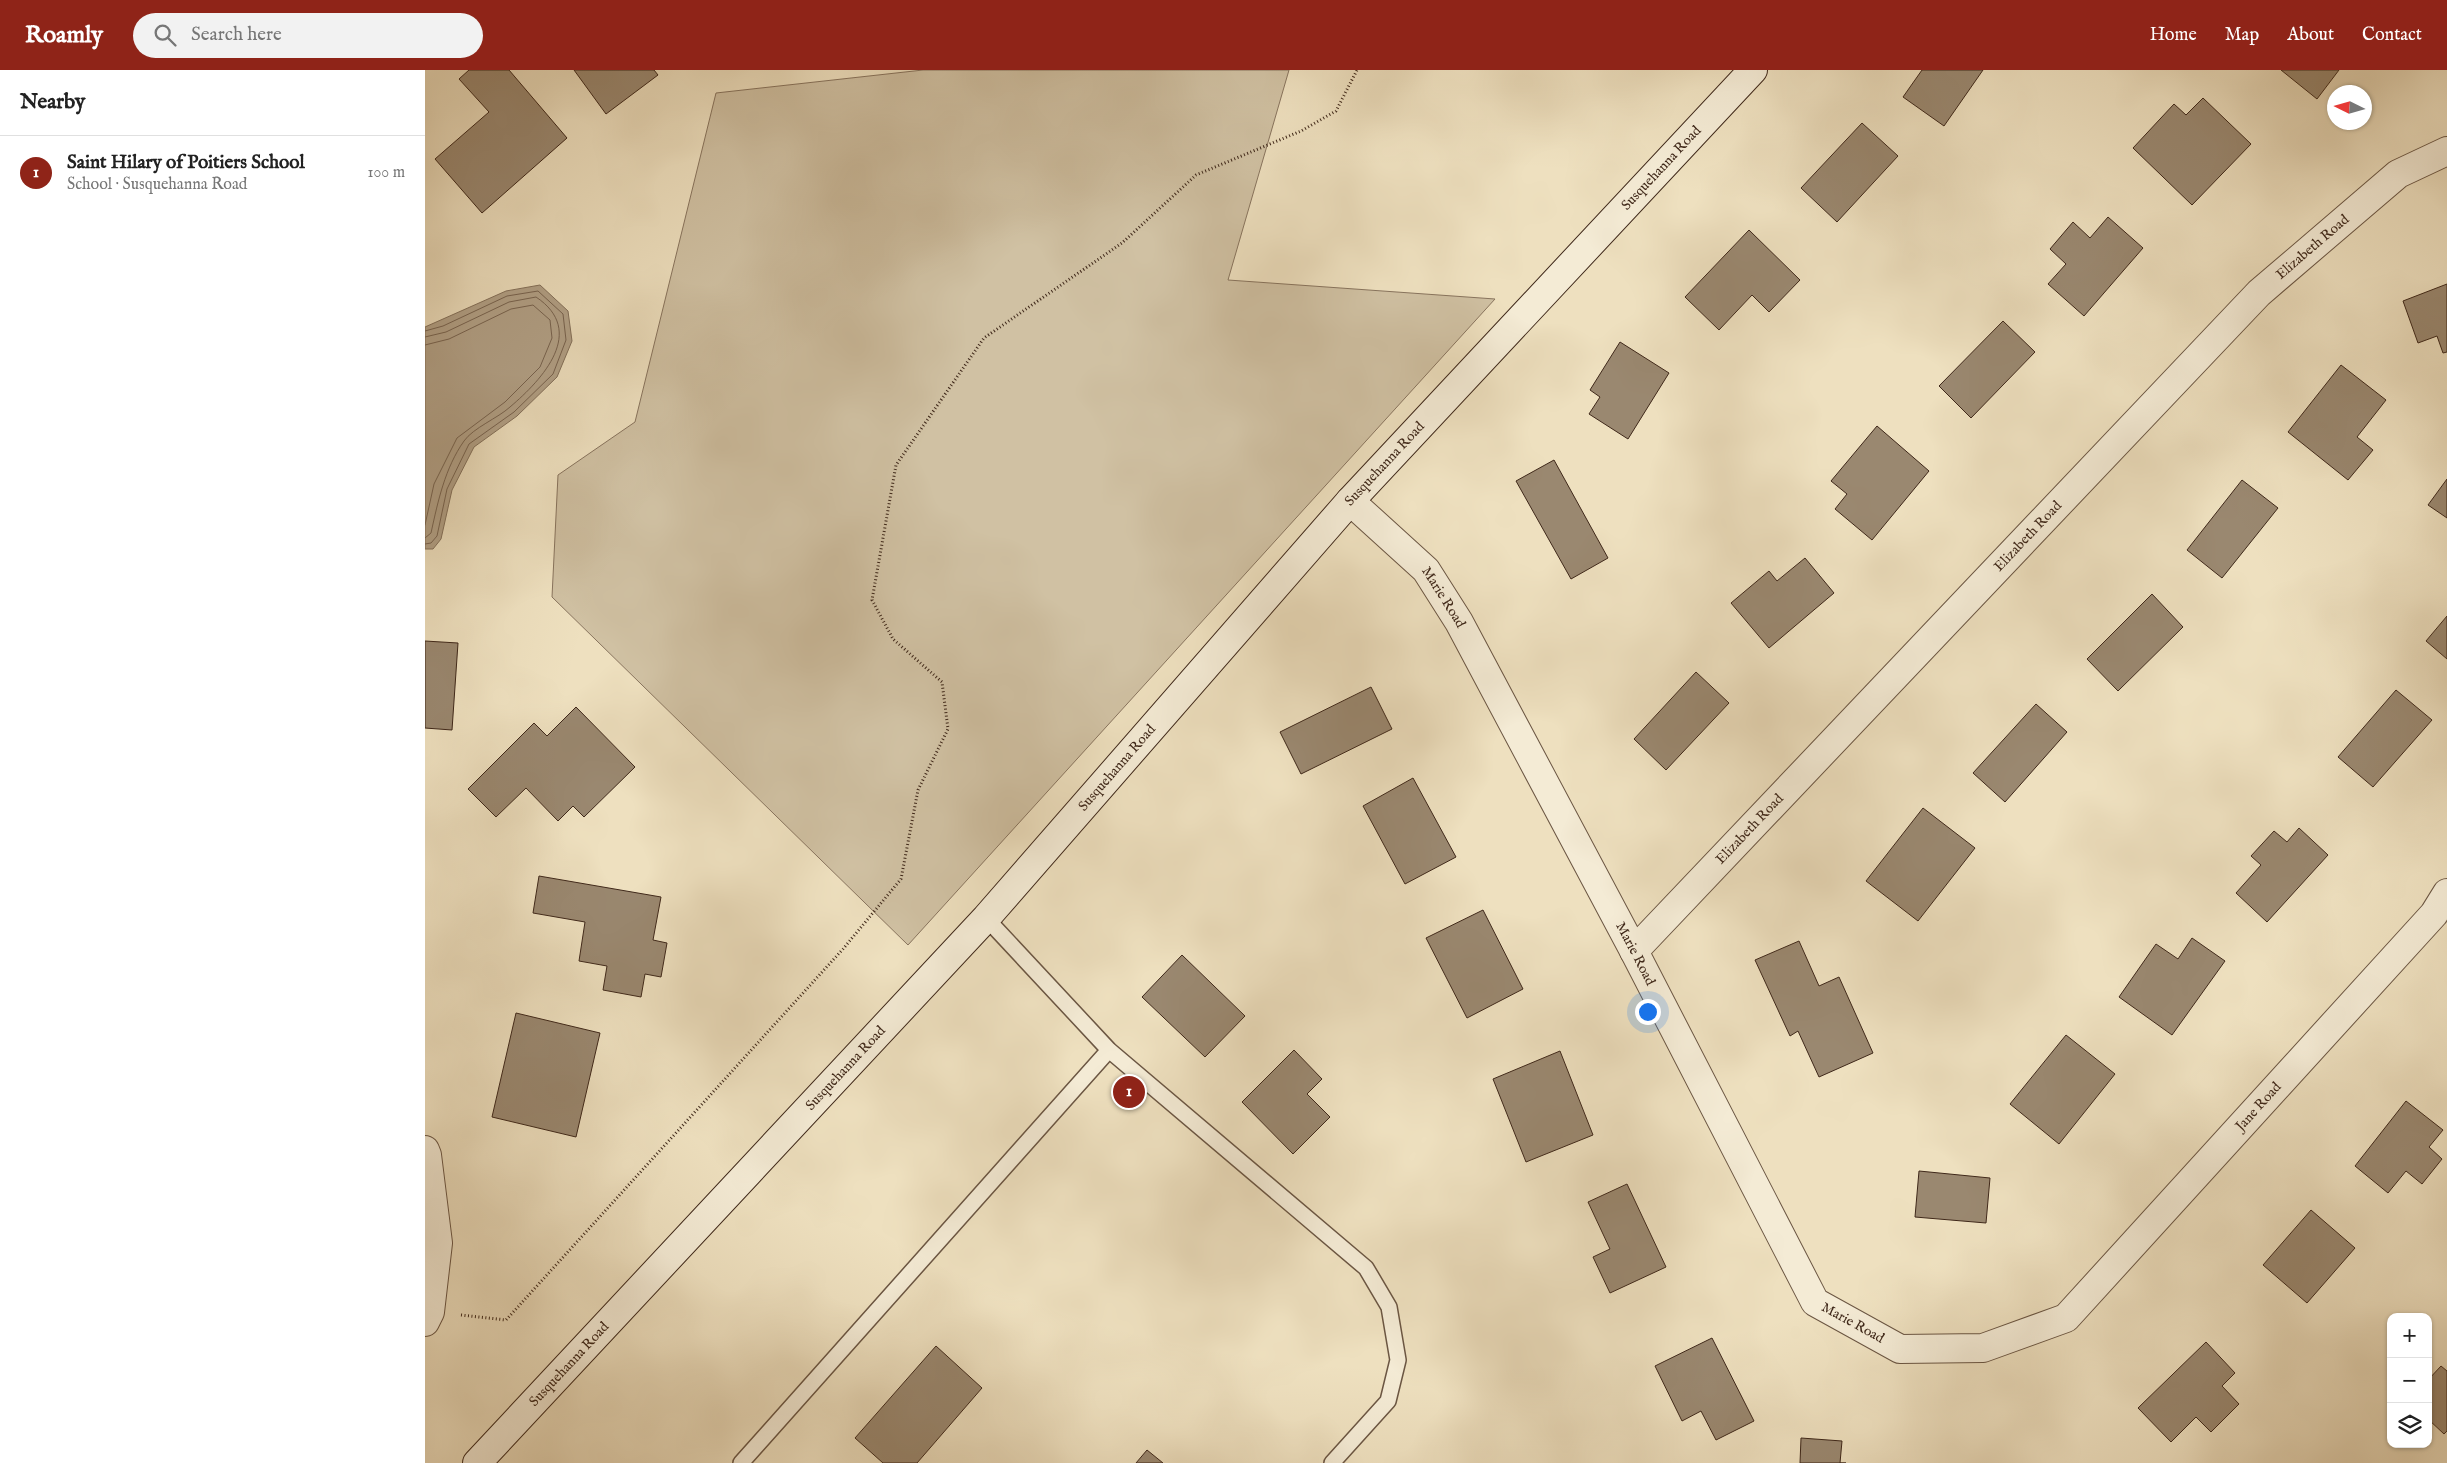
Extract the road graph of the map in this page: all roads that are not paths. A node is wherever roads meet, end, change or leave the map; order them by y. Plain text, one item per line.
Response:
1 (1753, 70) edge
2 (2447, 151) edge
3 (1350, 501) junction
4 (2447, 894) edge
5 (986, 918) junction
6 (1634, 951) junction
7 (1109, 1050) junction
8 (425, 1150) edge
9 (427, 1317) edge
10 (2067, 1318) joint
11 (748, 1459) edge
12 (477, 1463) edge
13 (1332, 1463) edge

1 - 3 street, Susquehanna Road
2 - 6 street, Elizabeth Road
3 - 5 street, Susquehanna Road
3 - 6 street, Marie Road
4 - 10 street, Jane Road
5 - 7 lane
5 - 12 street, Susquehanna Road
6 - 10 street, Marie Road
7 - 11 lane
7 - 13 lane
8 - 9 street

